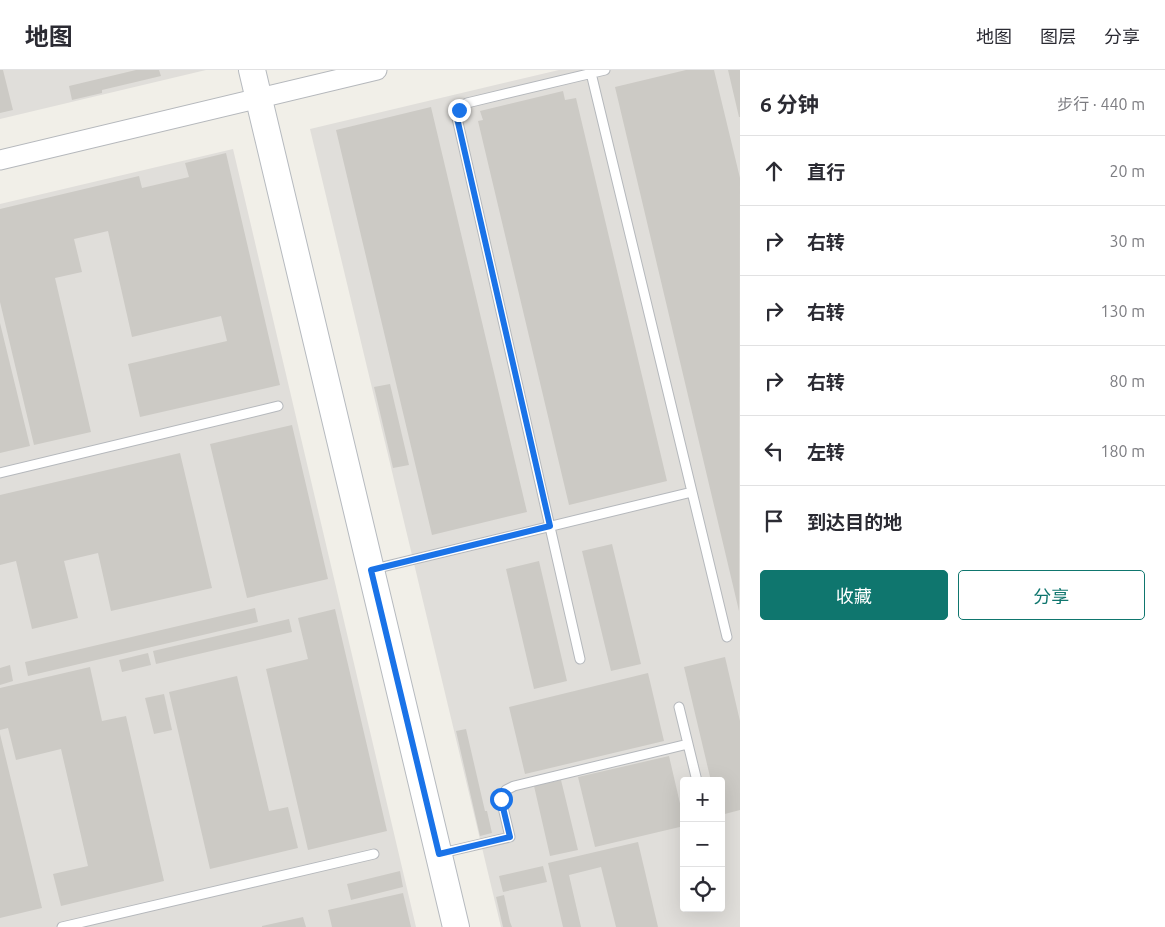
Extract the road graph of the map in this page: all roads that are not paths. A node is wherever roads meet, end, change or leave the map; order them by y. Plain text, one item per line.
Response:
1 (252, 70) edge
2 (377, 70) edge
3 (604, 70) edge
4 (591, 73) junction
5 (259, 98) junction
6 (0, 160) edge
7 (278, 406) dead end
8 (0, 472) edge
9 (692, 492) junction
10 (550, 526) junction
11 (371, 570) junction
12 (727, 637) dead end
13 (580, 659) dead end
14 (679, 707) dead end
15 (688, 744) junction
16 (696, 777) edge
17 (374, 854) dead end
18 (439, 854) junction
19 (62, 927) edge
20 (456, 927) edge

1 - 5 street
2 - 5 street
3 - 4 lane
4 - 9 lane
4 - 10 lane
5 - 6 street
5 - 11 street
7 - 8 lane
9 - 10 lane
9 - 12 lane
10 - 11 lane
10 - 13 lane
11 - 18 street
14 - 15 lane
15 - 16 lane
15 - 18 lane
17 - 19 lane
18 - 20 street

